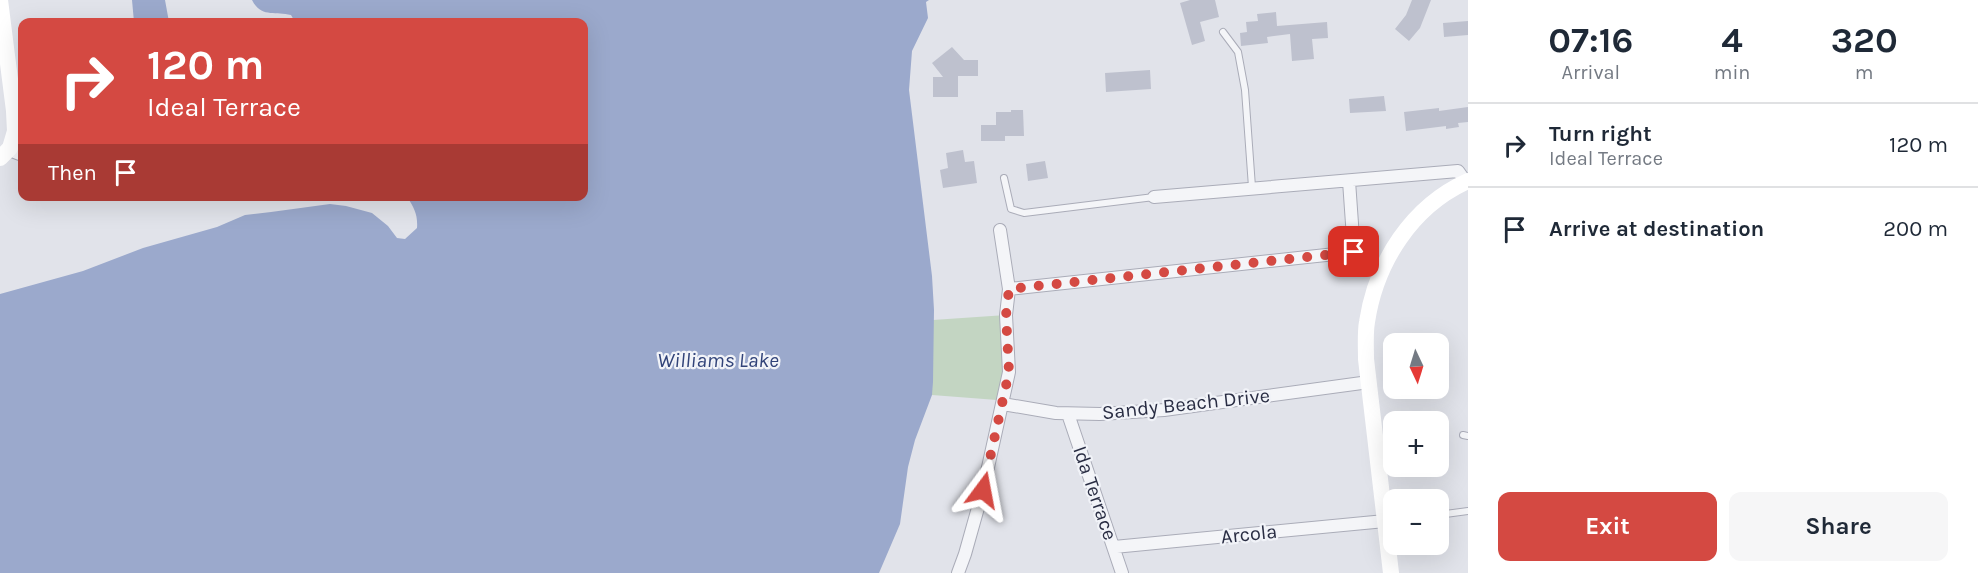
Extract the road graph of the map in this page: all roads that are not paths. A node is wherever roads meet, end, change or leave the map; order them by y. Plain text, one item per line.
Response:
1 (0, 0) edge
2 (1223, 32) dead end
3 (10, 154) edge
4 (1004, 178) dead end
5 (1349, 181) junction
6 (1467, 181) edge
7 (1252, 187) junction
8 (1154, 196) joint
9 (1000, 230) dead end
10 (1354, 252) junction
11 (1380, 272) junction
12 (1009, 289) junction
13 (1369, 382) junction
14 (1003, 404) junction
15 (1068, 414) junction
16 (1385, 489) edge
17 (1468, 511) edge
18 (1449, 514) edge
19 (1383, 521) edge
20 (1114, 547) junction
21 (1390, 555) edge
22 (958, 573) edge
23 (1122, 573) edge
24 (1391, 573) edge

1 - 3 main road
2 - 7 lane
4 - 8 lane
5 - 6 street
5 - 7 street
5 - 10 street
6 - 11 main road
7 - 8 street
9 - 12 street
10 - 11 street
10 - 12 street
11 - 13 main road
12 - 14 street
13 - 15 street, Sandy Beach Drive
13 - 16 main road
14 - 15 street, Sandy Beach Drive
14 - 22 street
15 - 20 street, Ida Terrace
17 - 18 lane
19 - 20 street, Arcola
20 - 23 street, Ida Terrace
21 - 24 main road

